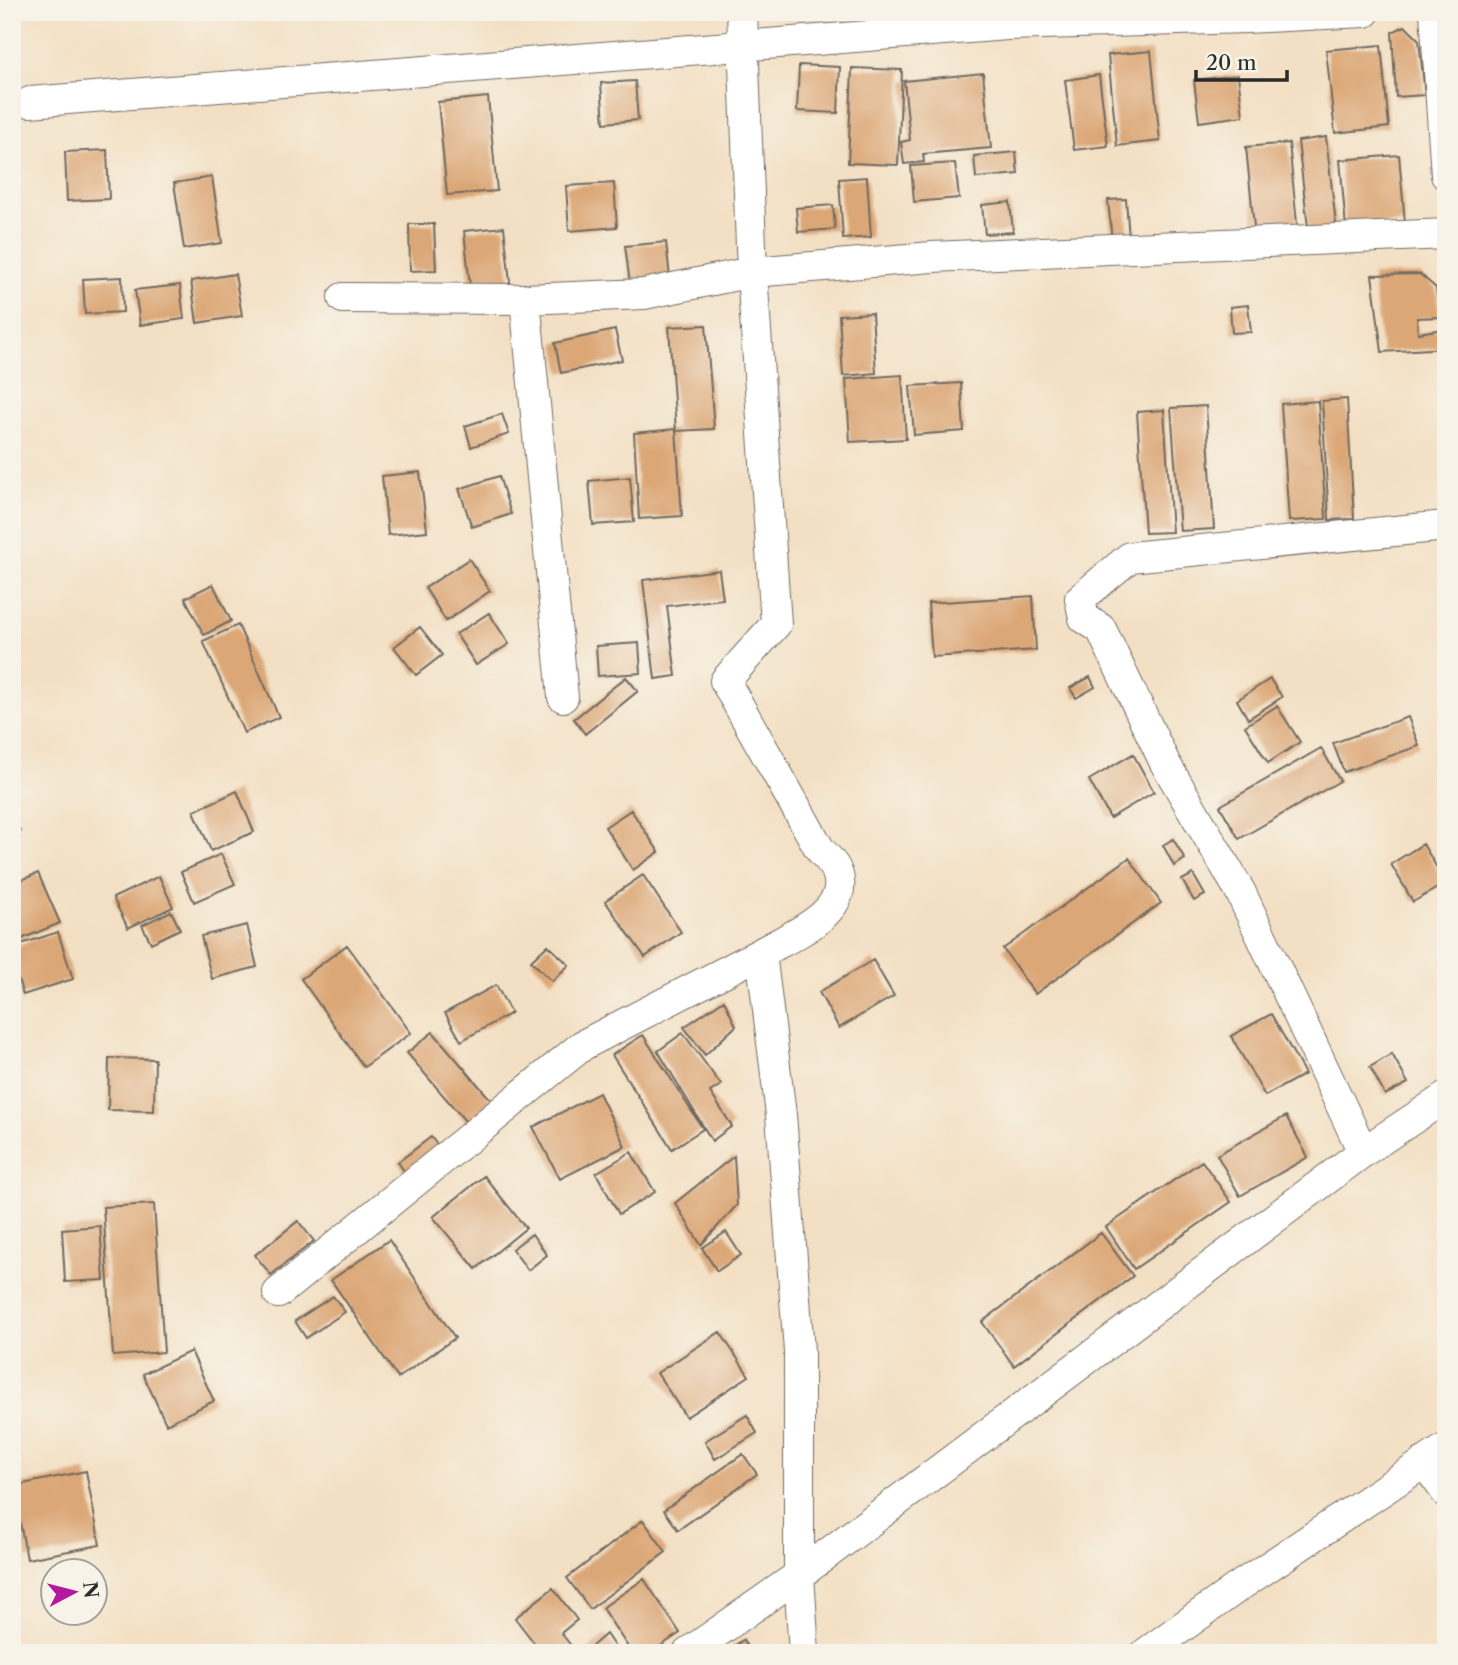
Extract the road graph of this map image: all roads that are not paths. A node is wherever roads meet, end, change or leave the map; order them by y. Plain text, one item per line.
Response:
1 (741, 12) edge
2 (1365, 12) edge
3 (1435, 12) edge
4 (1247, 15) edge
5 (1006, 19) edge
6 (743, 45) junction
7 (30, 102) dead end
8 (1446, 175) edge
9 (1446, 234) edge
10 (752, 272) junction
11 (343, 298) dead end
12 (525, 299) junction
13 (1446, 526) edge
14 (563, 697) dead end
15 (761, 953) junction
16 (1446, 1097) edge
17 (1363, 1152) junction
18 (278, 1293) dead end
19 (1435, 1455) edge
20 (1446, 1492) edge
21 (799, 1575) junction
22 (688, 1653) edge
23 (804, 1653) edge
24 (1146, 1653) edge

1 - 6 street
2 - 4 street
3 - 8 street
4 - 5 street
5 - 6 street
6 - 7 street
6 - 10 street
9 - 10 street
10 - 12 street
10 - 15 street
11 - 12 street
12 - 14 street
13 - 17 street
15 - 18 street
15 - 21 street
16 - 17 street
17 - 21 street
19 - 20 street
19 - 24 street
21 - 22 street
21 - 23 street

